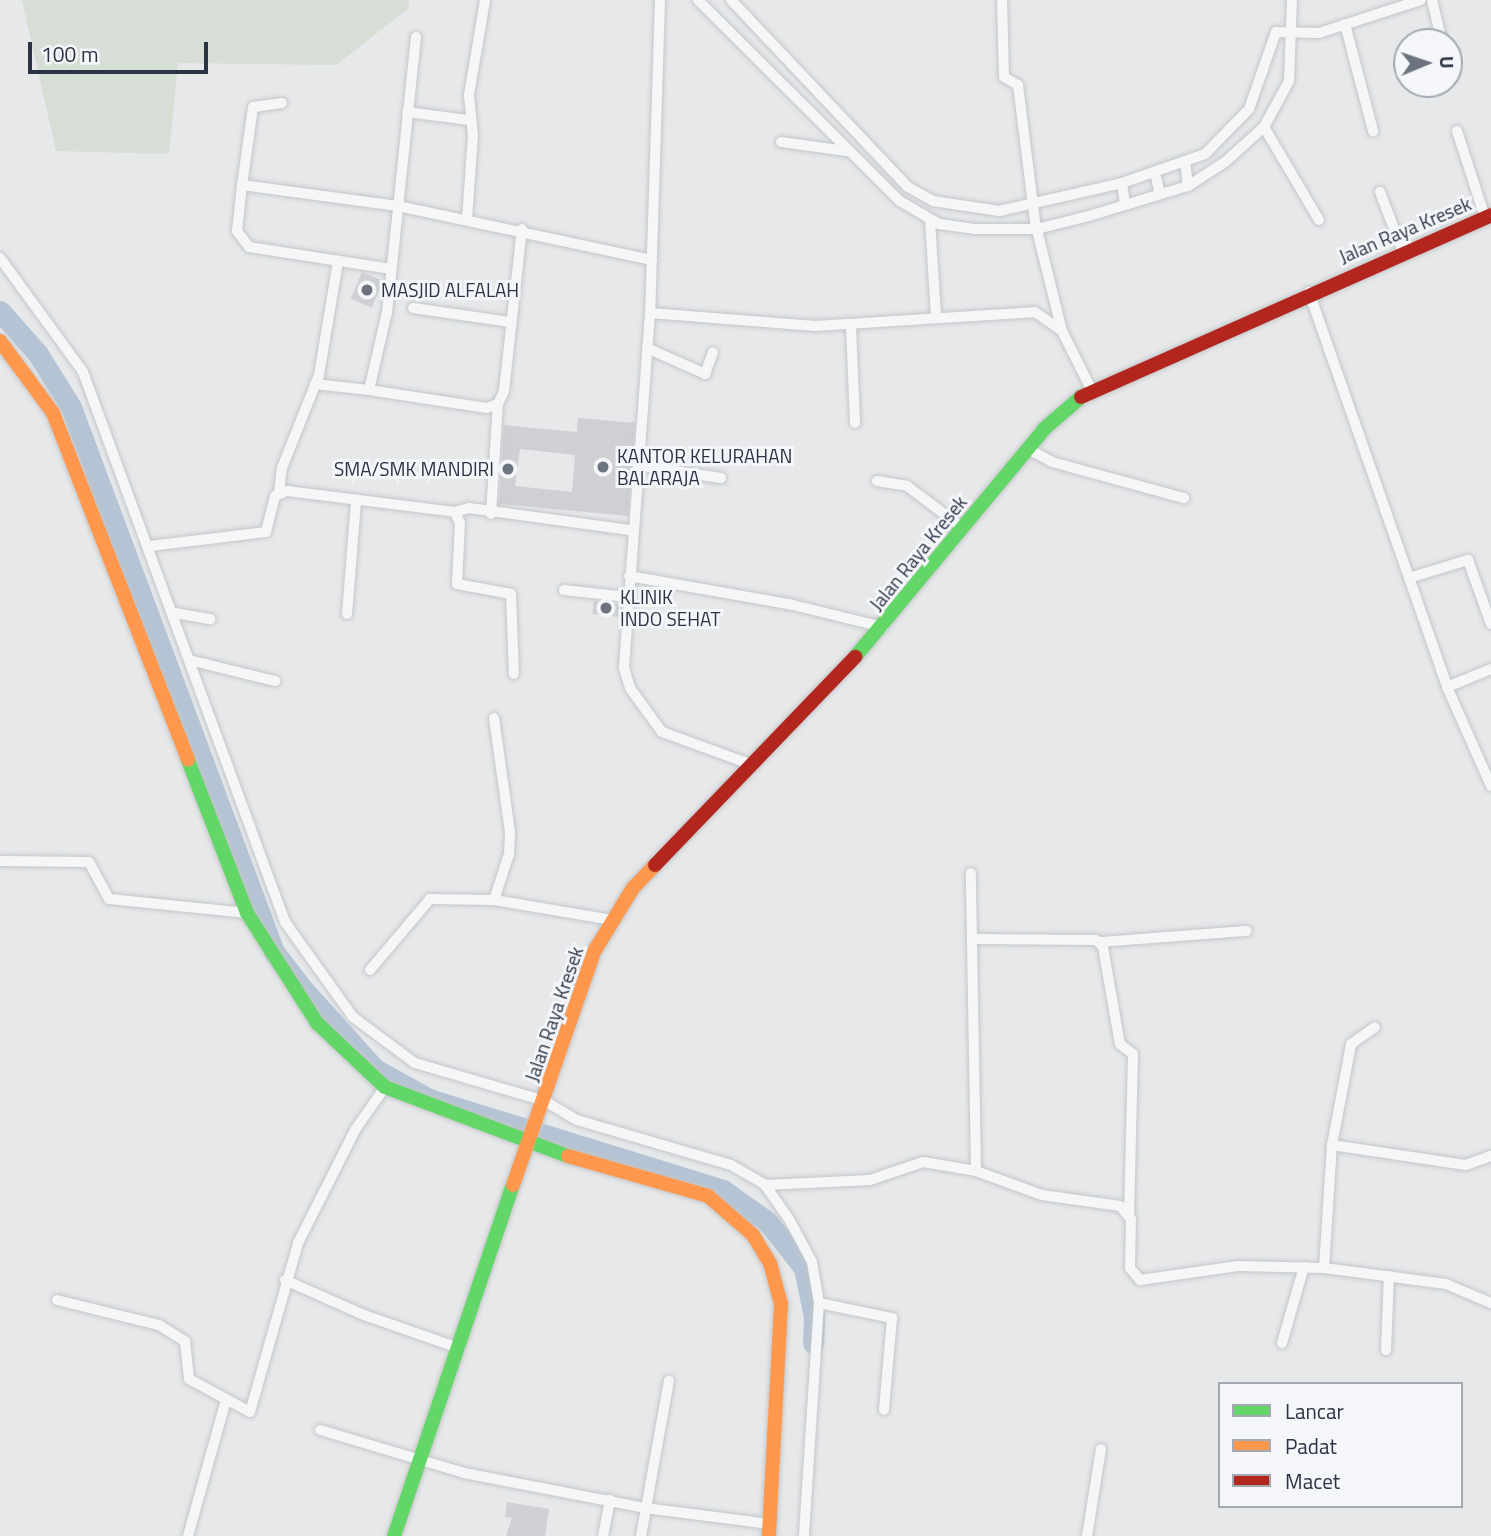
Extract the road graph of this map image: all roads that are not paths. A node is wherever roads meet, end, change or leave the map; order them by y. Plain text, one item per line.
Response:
1 (485, 0) edge
2 (660, 0) edge
3 (698, 0) edge
4 (731, 0) edge
5 (1002, 0) edge
6 (1293, 0) edge
7 (1421, 0) edge
8 (1432, 0) edge
9 (1345, 24) junction
10 (1439, 28) edge
11 (1286, 33) junction
12 (415, 37) dead end
13 (282, 103) dead end
14 (407, 112) junction
15 (469, 120) junction
16 (1264, 127) junction
17 (1373, 131) dead end
18 (1457, 131) dead end
19 (782, 142) dead end
20 (847, 151) junction
21 (1209, 161) junction
22 (1185, 163) junction
23 (877, 170) junction
24 (1156, 175) junction
25 (1188, 183) junction
26 (242, 185) junction
27 (1160, 192) junction
28 (1380, 192) dead end
29 (903, 194) junction
30 (1123, 194) junction
31 (932, 203) junction
32 (398, 206) junction
33 (1033, 207) junction
34 (952, 208) junction
35 (1488, 216) edge
36 (929, 218) junction
37 (467, 219) junction
38 (974, 219) junction
39 (1319, 220) dead end
40 (952, 224) junction
41 (1036, 225) junction
42 (522, 229) junction
43 (1403, 253) junction
44 (0, 258) edge
45 (652, 260) junction
46 (338, 261) junction
47 (391, 269) junction
48 (1309, 292) junction
49 (414, 308) dead end
50 (650, 313) junction
51 (936, 315) junction
52 (510, 322) junction
53 (851, 326) junction
54 (1062, 331) junction
55 (0, 341) edge
56 (647, 348) junction
57 (713, 352) dead end
58 (315, 384) junction
59 (1091, 388) junction
60 (369, 390) junction
61 (498, 404) junction
62 (855, 423) dead end
63 (1028, 449) junction
64 (637, 465) junction
65 (721, 478) dead end
66 (877, 481) dead end
67 (279, 492) junction
68 (1184, 498) dead end
69 (356, 502) junction
70 (455, 512) junction
71 (491, 514) junction
72 (963, 528) junction
73 (630, 530) junction
74 (150, 547) junction
75 (629, 576) junction
76 (1409, 578) junction
77 (564, 590) dead end
78 (628, 597) junction
79 (175, 613) junction
80 (347, 614) dead end
81 (210, 619) dead end
82 (1491, 624) edge
83 (883, 627) junction
84 (189, 660) junction
85 (1491, 669) edge
86 (514, 674) dead end
87 (275, 681) dead end
88 (1447, 687) junction
89 (494, 718) dead end
90 (750, 764) junction
91 (1490, 782) edge
92 (0, 861) edge
93 (971, 873) dead end
94 (494, 900) junction
95 (247, 913) junction
96 (612, 920) junction
97 (1247, 931) dead end
98 (975, 939) junction
99 (1100, 942) junction
100 (370, 970) dead end
101 (1376, 1027) dead end
102 (385, 1087) junction
103 (544, 1105) junction
104 (531, 1143) junction
105 (1332, 1146) junction
106 (1491, 1156) edge
107 (976, 1171) junction
108 (765, 1185) junction
109 (1129, 1214) junction
110 (1304, 1267) junction
111 (1324, 1268) junction
112 (1389, 1276) junction
113 (285, 1280) junction
114 (57, 1300) dead end
115 (820, 1303) junction
116 (1491, 1303) edge
117 (1282, 1343) dead end
118 (458, 1348) junction
119 (1386, 1350) dead end
120 (669, 1381) dead end
121 (226, 1400) junction
122 (884, 1410) dead end
123 (320, 1430) dead end
124 (1101, 1449) dead end
125 (421, 1458) junction
126 (610, 1500) junction
127 (645, 1508) junction
128 (770, 1530) edge
129 (804, 1535) edge
130 (188, 1536) edge
131 (394, 1536) edge
132 (603, 1536) edge
133 (640, 1536) edge
134 (816, 1536) edge
135 (1087, 1536) edge

1 - 15 street
2 - 45 street
3 - 20 street
4 - 23 street
5 - 33 street
6 - 11 street
7 - 9 street
8 - 10 street
9 - 11 street
9 - 17 street
11 - 16 street
11 - 21 street
12 - 14 street
13 - 26 street
14 - 15 street
14 - 32 street
15 - 37 street
16 - 21 street
16 - 39 street
18 - 35 street
19 - 20 street
20 - 23 street
21 - 22 street
21 - 25 street
22 - 24 street
22 - 25 street
23 - 29 street
23 - 29 street
24 - 27 street
24 - 30 street
25 - 27 street
26 - 32 street
26 - 46 street
27 - 30 street
28 - 43 street
29 - 31 street
29 - 36 street
30 - 33 street
30 - 41 street
31 - 34 street
31 - 36 street
32 - 37 street
32 - 47 street
33 - 38 street
33 - 41 street
34 - 38 street
34 - 40 street
35 - 43 main road, Jalan Raya Kresek
36 - 40 street
36 - 51 street
37 - 42 street
38 - 40 street
38 - 41 street
41 - 54 street
42 - 45 street
42 - 52 street
43 - 48 main road, Jalan Raya Kresek
44 - 74 street
45 - 50 street
46 - 47 street
46 - 58 street
47 - 60 street
48 - 59 main road, Jalan Raya Kresek
48 - 76 street
49 - 52 street
50 - 53 street
50 - 56 street
51 - 53 street
51 - 54 street
52 - 61 street
53 - 62 street
54 - 59 street
55 - 95 main road
56 - 57 street
56 - 64 street
58 - 60 street
58 - 67 street
59 - 63 main road, Jalan Raya Kresek
60 - 61 street
61 - 71 street
63 - 68 street
63 - 72 main road, Jalan Raya Kresek
64 - 65 street
64 - 73 street
66 - 72 street
67 - 69 street
67 - 74 street
69 - 70 street
69 - 80 street
70 - 71 street
70 - 86 street
71 - 73 street
72 - 83 main road, Jalan Raya Kresek
73 - 75 street
74 - 79 street
75 - 78 street
75 - 83 street
76 - 82 street
76 - 88 street
77 - 78 street
78 - 90 street
79 - 81 street
79 - 84 street
83 - 90 main road, Jalan Raya Kresek
84 - 87 street
84 - 103 street
85 - 88 street
88 - 91 street
89 - 94 street
90 - 96 main road, Jalan Raya Kresek
92 - 95 street
93 - 98 street
94 - 96 street
94 - 100 street
95 - 102 main road
96 - 103 main road, Jalan Raya Kresek
97 - 99 street
98 - 99 street
98 - 107 street
99 - 109 street
101 - 105 street
102 - 104 main road
102 - 113 street
103 - 104 main road, Jalan Raya Kresek
103 - 108 street
104 - 118 main road, Jalan Raya Kresek
104 - 128 main road
105 - 106 street
105 - 111 street
107 - 108 street
107 - 109 street
108 - 115 street
109 - 110 street
110 - 111 street
110 - 117 street
111 - 112 street
112 - 116 street
112 - 119 street
113 - 118 street
113 - 121 street
114 - 121 street
115 - 122 street
115 - 129 street
118 - 125 main road, Jalan Raya Kresek
120 - 127 street
121 - 130 street
123 - 125 street
124 - 135 street
125 - 126 street
125 - 131 main road, Jalan Raya Kresek
126 - 127 street
126 - 132 street
127 - 128 street
127 - 133 street
129 - 134 street

